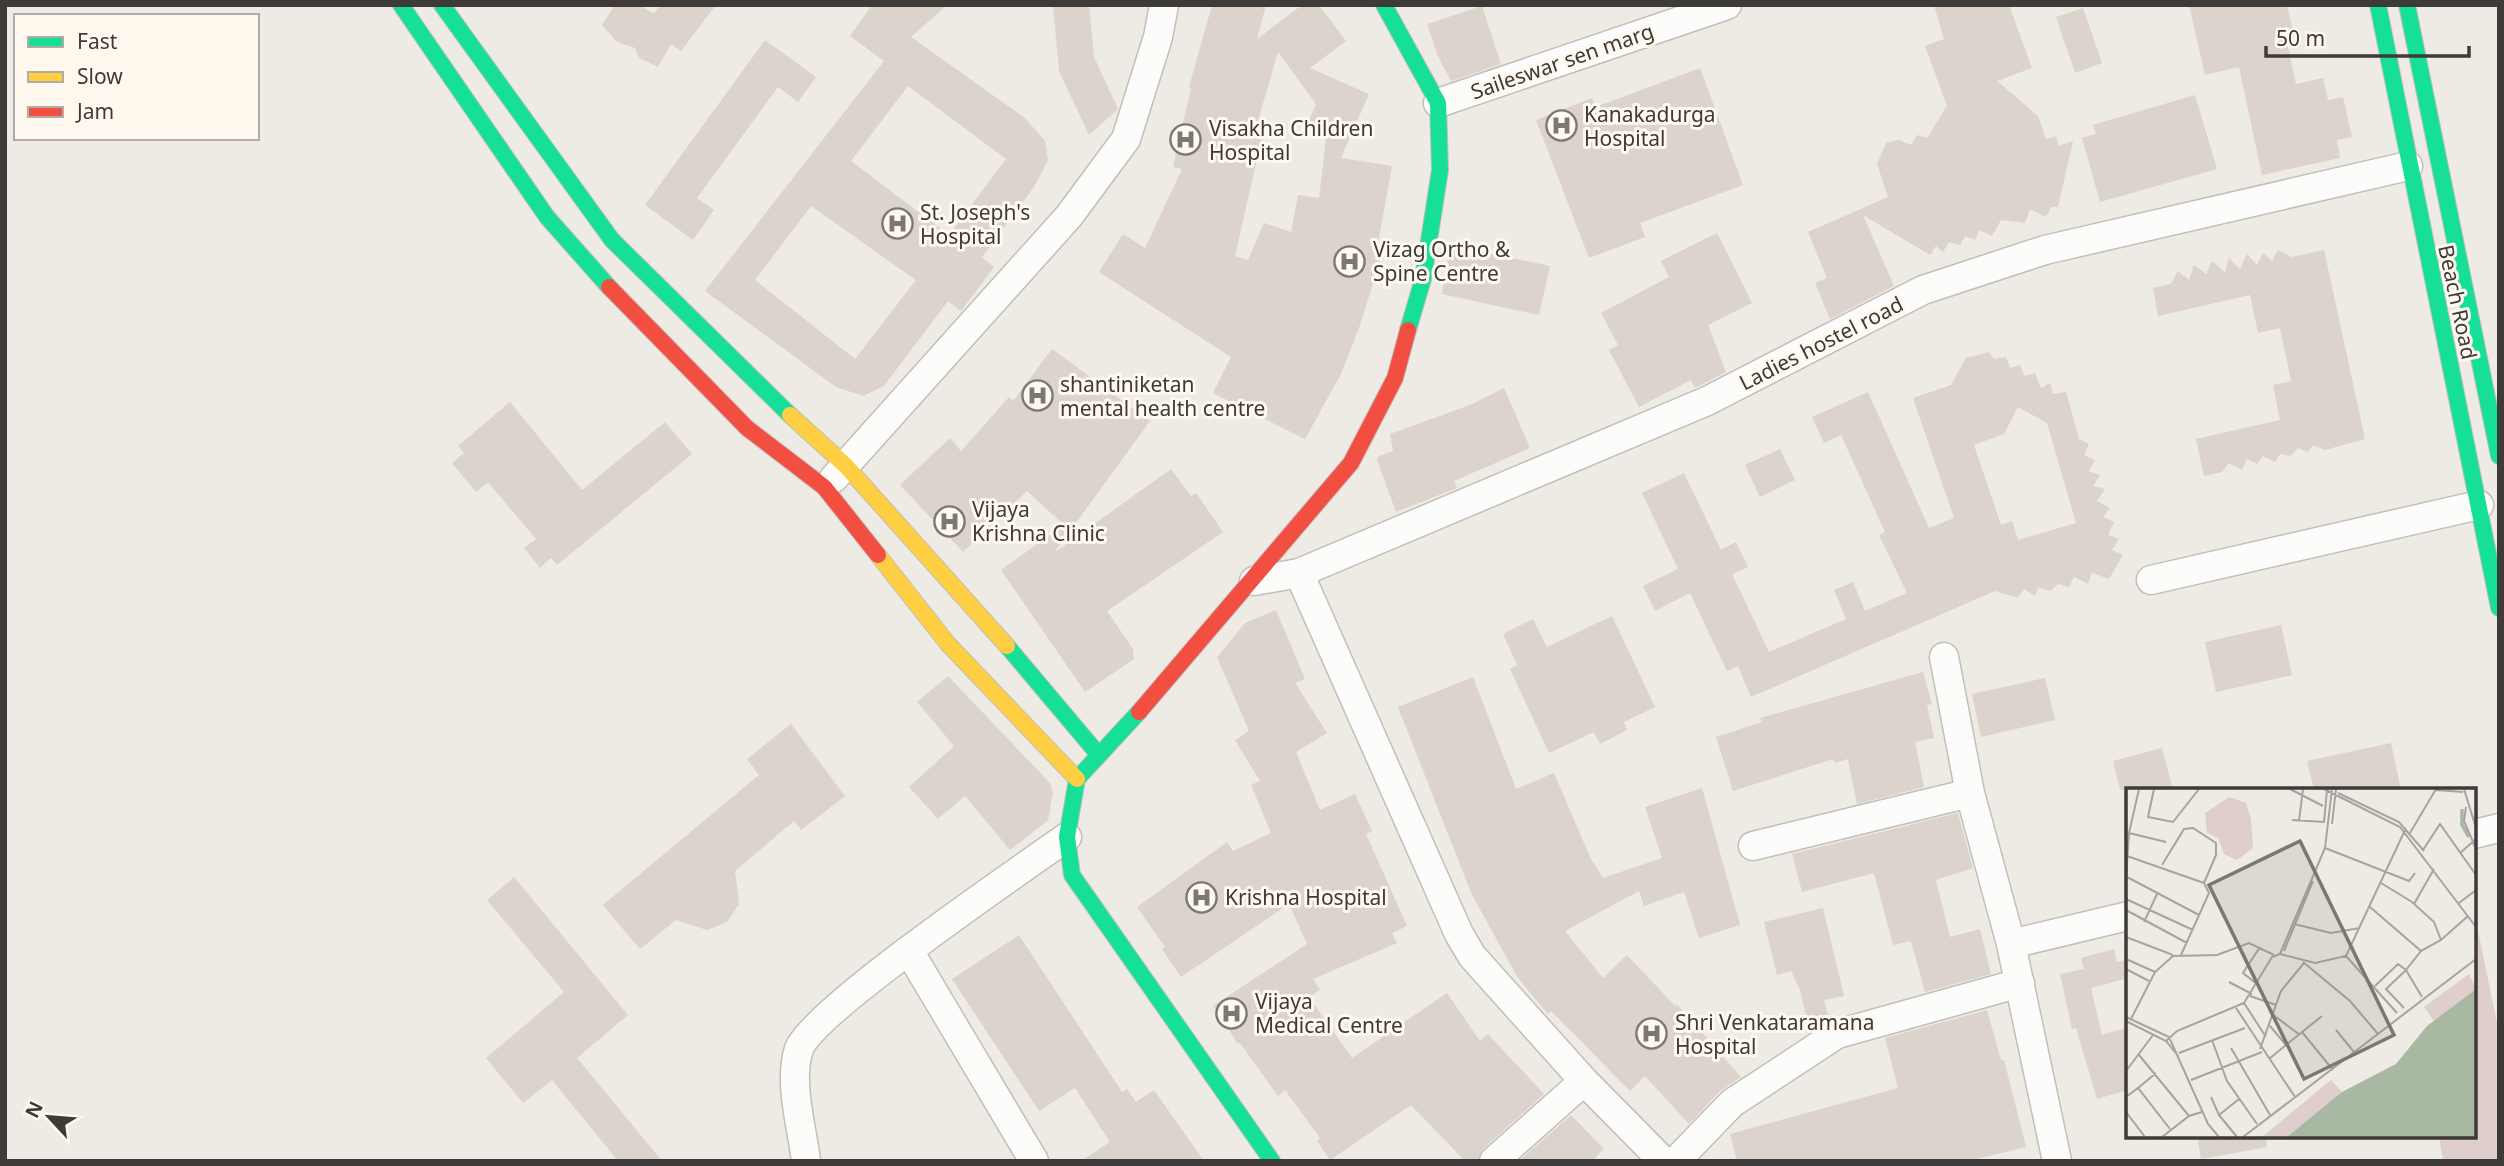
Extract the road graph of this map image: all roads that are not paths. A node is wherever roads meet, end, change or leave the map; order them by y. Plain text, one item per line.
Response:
1 (401, 5) edge
2 (442, 5) edge
3 (1164, 5) edge
4 (1384, 5) edge
5 (1727, 5) edge
6 (2378, 5) edge
7 (2407, 5) edge
8 (1438, 103) junction
9 (2408, 166) junction
10 (612, 240) junction
11 (586, 264) junction
12 (2499, 456) edge
13 (846, 466) junction
14 (824, 487) junction
15 (2479, 505) junction
16 (1299, 573) junction
17 (1254, 580) junction
18 (2151, 580) dead end
19 (2499, 608) edge
20 (1944, 657) dead end
21 (1098, 754) junction
22 (1077, 779) junction
23 (1970, 793) junction
24 (2499, 828) edge
25 (2476, 834) edge
26 (1067, 837) junction
27 (1753, 846) dead end
28 (2126, 916) edge
29 (2011, 944) junction
30 (909, 951) junction
31 (2020, 984) junction
32 (1584, 1081) junction
33 (806, 1161) edge
34 (1034, 1161) edge
35 (1272, 1161) edge
36 (1494, 1161) edge
37 (1663, 1161) edge
38 (1676, 1161) edge
39 (2057, 1161) edge

1 - 11 street
2 - 10 street
3 - 13 street
4 - 8 street
5 - 8 street, Saileswar sen marg
6 - 9 street, Beach Road
7 - 12 street, Beach Road
8 - 17 street
9 - 15 street, Beach Road
9 - 16 street, Ladies hostel road
10 - 11 street
10 - 13 street
11 - 14 street
13 - 14 street
13 - 21 street
14 - 22 street
15 - 18 street
15 - 19 street, Beach Road
16 - 17 street, Ladies hostel road
16 - 32 street
17 - 21 street
20 - 23 street
21 - 22 street
22 - 26 street
23 - 27 street
23 - 29 street
24 - 25 street
26 - 30 street
26 - 35 street
28 - 29 street
29 - 31 street
30 - 33 street
30 - 34 street
31 - 38 street
31 - 39 street
32 - 36 street
32 - 37 street

